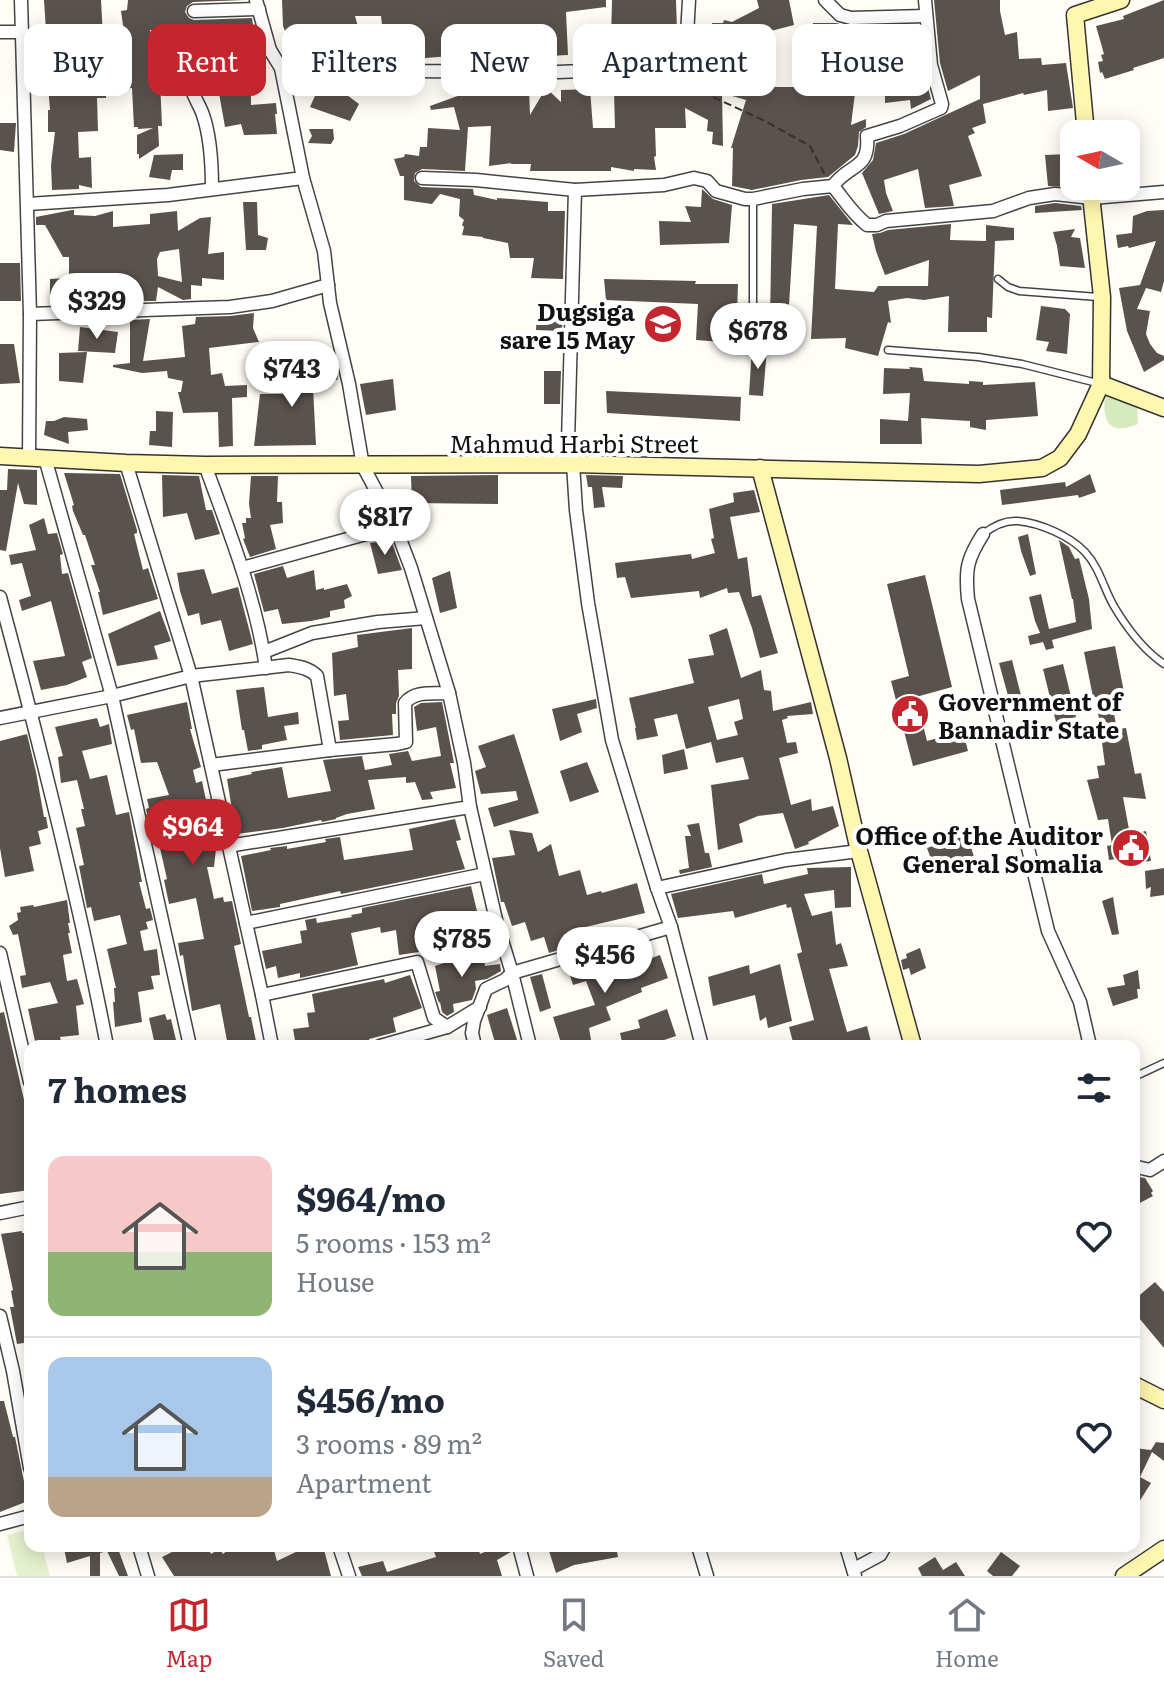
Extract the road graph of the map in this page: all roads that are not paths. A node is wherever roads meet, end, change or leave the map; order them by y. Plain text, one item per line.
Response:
1 (21, 0) edge
2 (689, 0) edge
3 (825, 0) edge
4 (925, 0) edge
5 (1121, 0) edge
6 (258, 4) edge
7 (194, 11) dead end
8 (925, 16) junction
9 (0, 32) edge
10 (22, 32) junction
11 (270, 50) junction
12 (281, 68) junction
13 (1085, 120) edge
14 (303, 178) junction
15 (422, 178) dead end
16 (833, 186) junction
17 (212, 189) junction
18 (575, 190) junction
19 (1140, 192) edge
20 (1164, 192) edge
21 (1060, 194) edge
22 (753, 199) junction
23 (1092, 200) edge
24 (28, 204) junction
25 (998, 279) dead end
26 (328, 285) junction
27 (1102, 297) junction
28 (30, 314) junction
29 (753, 331) dead end
30 (888, 350) dead end
31 (1101, 384) junction
32 (1164, 408) edge
33 (0, 456) edge
34 (37, 458) junction
35 (126, 463) junction
36 (573, 464) junction
37 (205, 465) junction
38 (363, 466) junction
39 (760, 468) junction
40 (395, 526) junction
41 (983, 534) joint
42 (242, 568) junction
43 (0, 597) edge
44 (426, 618) junction
45 (264, 652) junction
46 (1164, 664) edge
47 (266, 668) junction
48 (191, 676) junction
49 (449, 693) junction
50 (112, 696) junction
51 (31, 712) junction
52 (0, 718) edge
53 (330, 750) junction
54 (211, 765) junction
55 (470, 807) junction
56 (228, 846) junction
57 (859, 851) junction
58 (485, 874) junction
59 (657, 888) junction
60 (246, 923) junction
61 (671, 927) junction
62 (0, 953) edge
63 (512, 973) junction
64 (262, 995) junction
65 (480, 1007) junction
66 (447, 1027) junction
67 (106, 1040) edge
68 (189, 1040) edge
69 (271, 1040) edge
70 (401, 1040) edge
71 (474, 1040) edge
72 (529, 1040) edge
73 (700, 1040) edge
74 (911, 1040) edge
75 (1089, 1040) edge
76 (24, 1056) edge
77 (1164, 1063) edge
78 (1140, 1074) edge
79 (1164, 1161) edge
80 (1140, 1166) edge
81 (24, 1208) edge
82 (0, 1213) edge
83 (0, 1316) edge
84 (1140, 1388) edge
85 (1164, 1400) edge
86 (24, 1434) edge
87 (24, 1518) edge
88 (0, 1524) edge
89 (1164, 1549) edge
90 (141, 1552) edge
91 (342, 1552) edge
92 (521, 1552) edge
93 (700, 1552) edge
94 (848, 1552) edge
95 (882, 1552) edge
96 (855, 1573) edge
97 (148, 1576) edge
98 (349, 1576) edge
99 (527, 1576) edge
100 (707, 1576) edge
101 (1124, 1576) edge

1 - 10 street
2 - 12 street
3 - 8 street
4 - 8 street
5 - 13 street
6 - 7 street
6 - 11 street
8 - 16 street
9 - 10 street
10 - 24 street
11 - 12 street
11 - 17 street
12 - 14 street
14 - 17 street
14 - 26 street
15 - 18 street
16 - 21 street
16 - 22 street
17 - 24 street
18 - 22 street
18 - 36 street
19 - 20 street
22 - 29 lane
23 - 27 street
24 - 28 street
25 - 27 lane
26 - 28 street
26 - 38 street
27 - 31 street
28 - 34 street
30 - 31 lane
31 - 32 street
31 - 39 street, Mahmud Harbi Street
33 - 34 street, Mahmud Harbi Street
34 - 35 street, Mahmud Harbi Street
34 - 50 street
35 - 37 street, Mahmud Harbi Street
35 - 48 street
36 - 38 street, Mahmud Harbi Street
36 - 39 street, Mahmud Harbi Street
36 - 59 street
37 - 38 street, Mahmud Harbi Street
37 - 42 street
38 - 40 street
39 - 57 street
40 - 42 street
40 - 44 street
41 - 46 lane
41 - 75 street
42 - 45 street
43 - 51 street
44 - 45 street
44 - 49 street
45 - 47 street
47 - 48 street
47 - 53 street
48 - 50 street
48 - 54 street
49 - 53 street
49 - 55 street
50 - 51 street
50 - 68 street
51 - 52 street
51 - 67 street
53 - 54 street
54 - 56 street
55 - 56 street
55 - 58 street
56 - 60 street
57 - 59 street
57 - 74 street
58 - 60 street
58 - 63 street
59 - 61 street
60 - 64 street
61 - 63 street
61 - 73 street
62 - 76 street
63 - 65 street
63 - 72 street
64 - 66 street
64 - 69 street
65 - 66 street
65 - 71 street
66 - 70 street
77 - 78 lane
79 - 80 street
81 - 82 street
83 - 86 street
84 - 85 street
87 - 88 street
89 - 101 street
90 - 97 street
91 - 98 street
92 - 99 street
93 - 100 street
94 - 96 street
95 - 96 street

